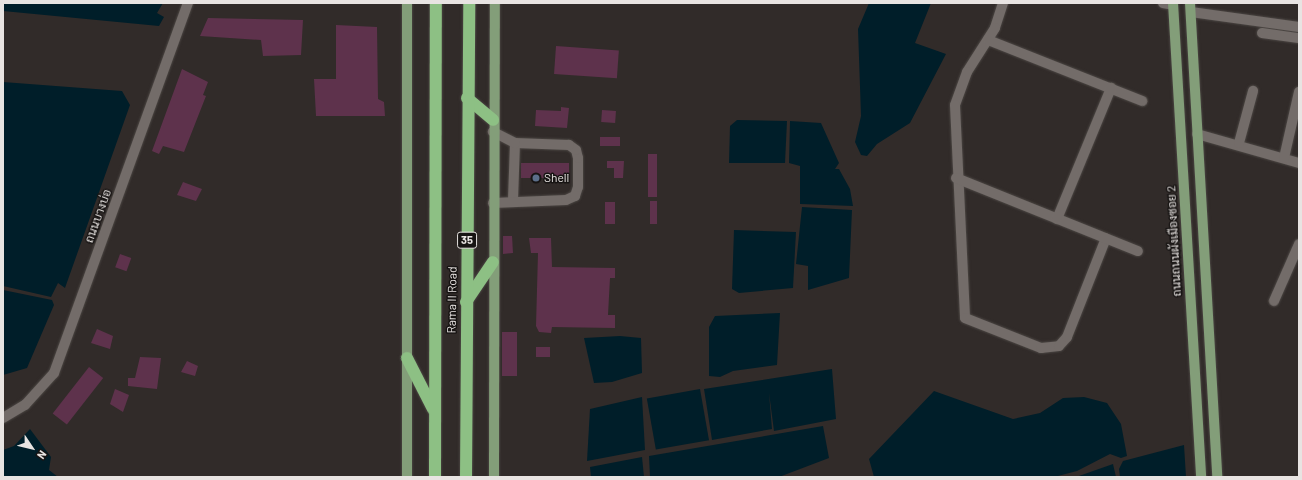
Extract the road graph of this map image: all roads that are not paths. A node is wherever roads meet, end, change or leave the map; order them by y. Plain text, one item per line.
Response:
1 (188, 3) edge
2 (408, 3) edge
3 (436, 3) edge
4 (469, 3) edge
5 (495, 3) edge
6 (1003, 3) edge
7 (1170, 4) edge
8 (1190, 8) edge
9 (1299, 27) edge
10 (1262, 33) dead end
11 (1299, 38) edge
12 (988, 40) junction
13 (1111, 88) junction
14 (1253, 91) dead end
15 (1299, 92) edge
16 (468, 98) junction
17 (1142, 101) dead end
18 (1196, 119) junction
19 (1181, 120) junction
20 (493, 126) junction
21 (1197, 134) junction
22 (515, 142) junction
23 (1239, 143) junction
24 (1284, 158) junction
25 (1299, 163) edge
26 (956, 178) junction
27 (513, 200) junction
28 (493, 202) junction
29 (1057, 219) junction
30 (1106, 238) junction
31 (1299, 244) edge
32 (1138, 251) dead end
33 (493, 262) junction
34 (1274, 301) dead end
35 (466, 302) junction
36 (407, 358) junction
37 (434, 411) junction
38 (3, 418) edge
39 (407, 477) edge
40 (435, 477) edge
41 (466, 477) edge
42 (494, 477) edge
43 (1201, 477) edge
44 (1216, 477) edge

1 - 38 street, ถนนบางบ่อ
2 - 36 main road
3 - 37 highway, Rama II Road
4 - 16 highway, Rama II Road / 35
5 - 20 main road, 35
6 - 12 street
7 - 19 main road, ถนนถนนผังเมืองซอย 2
8 - 9 street
8 - 18 main road
10 - 11 street
12 - 13 street
12 - 26 street
13 - 17 street
13 - 29 street
14 - 23 street
15 - 24 street
16 - 20 highway
16 - 35 highway, Rama II Road / 35
18 - 19 main road
18 - 21 main road
19 - 43 main road, ถนนถนนผังเมืองซอย 2
20 - 22 street
20 - 28 main road, 35
21 - 23 street
21 - 44 main road
22 - 27 street
22 - 27 street
23 - 24 street
24 - 25 street
26 - 29 street
26 - 30 street
27 - 28 street
28 - 33 main road, 35
29 - 30 street
30 - 32 street
31 - 34 street
33 - 35 highway
33 - 42 main road, 35
35 - 41 highway, Rama II Road / 35
36 - 37 highway
36 - 39 main road
37 - 40 highway, Rama II Road

